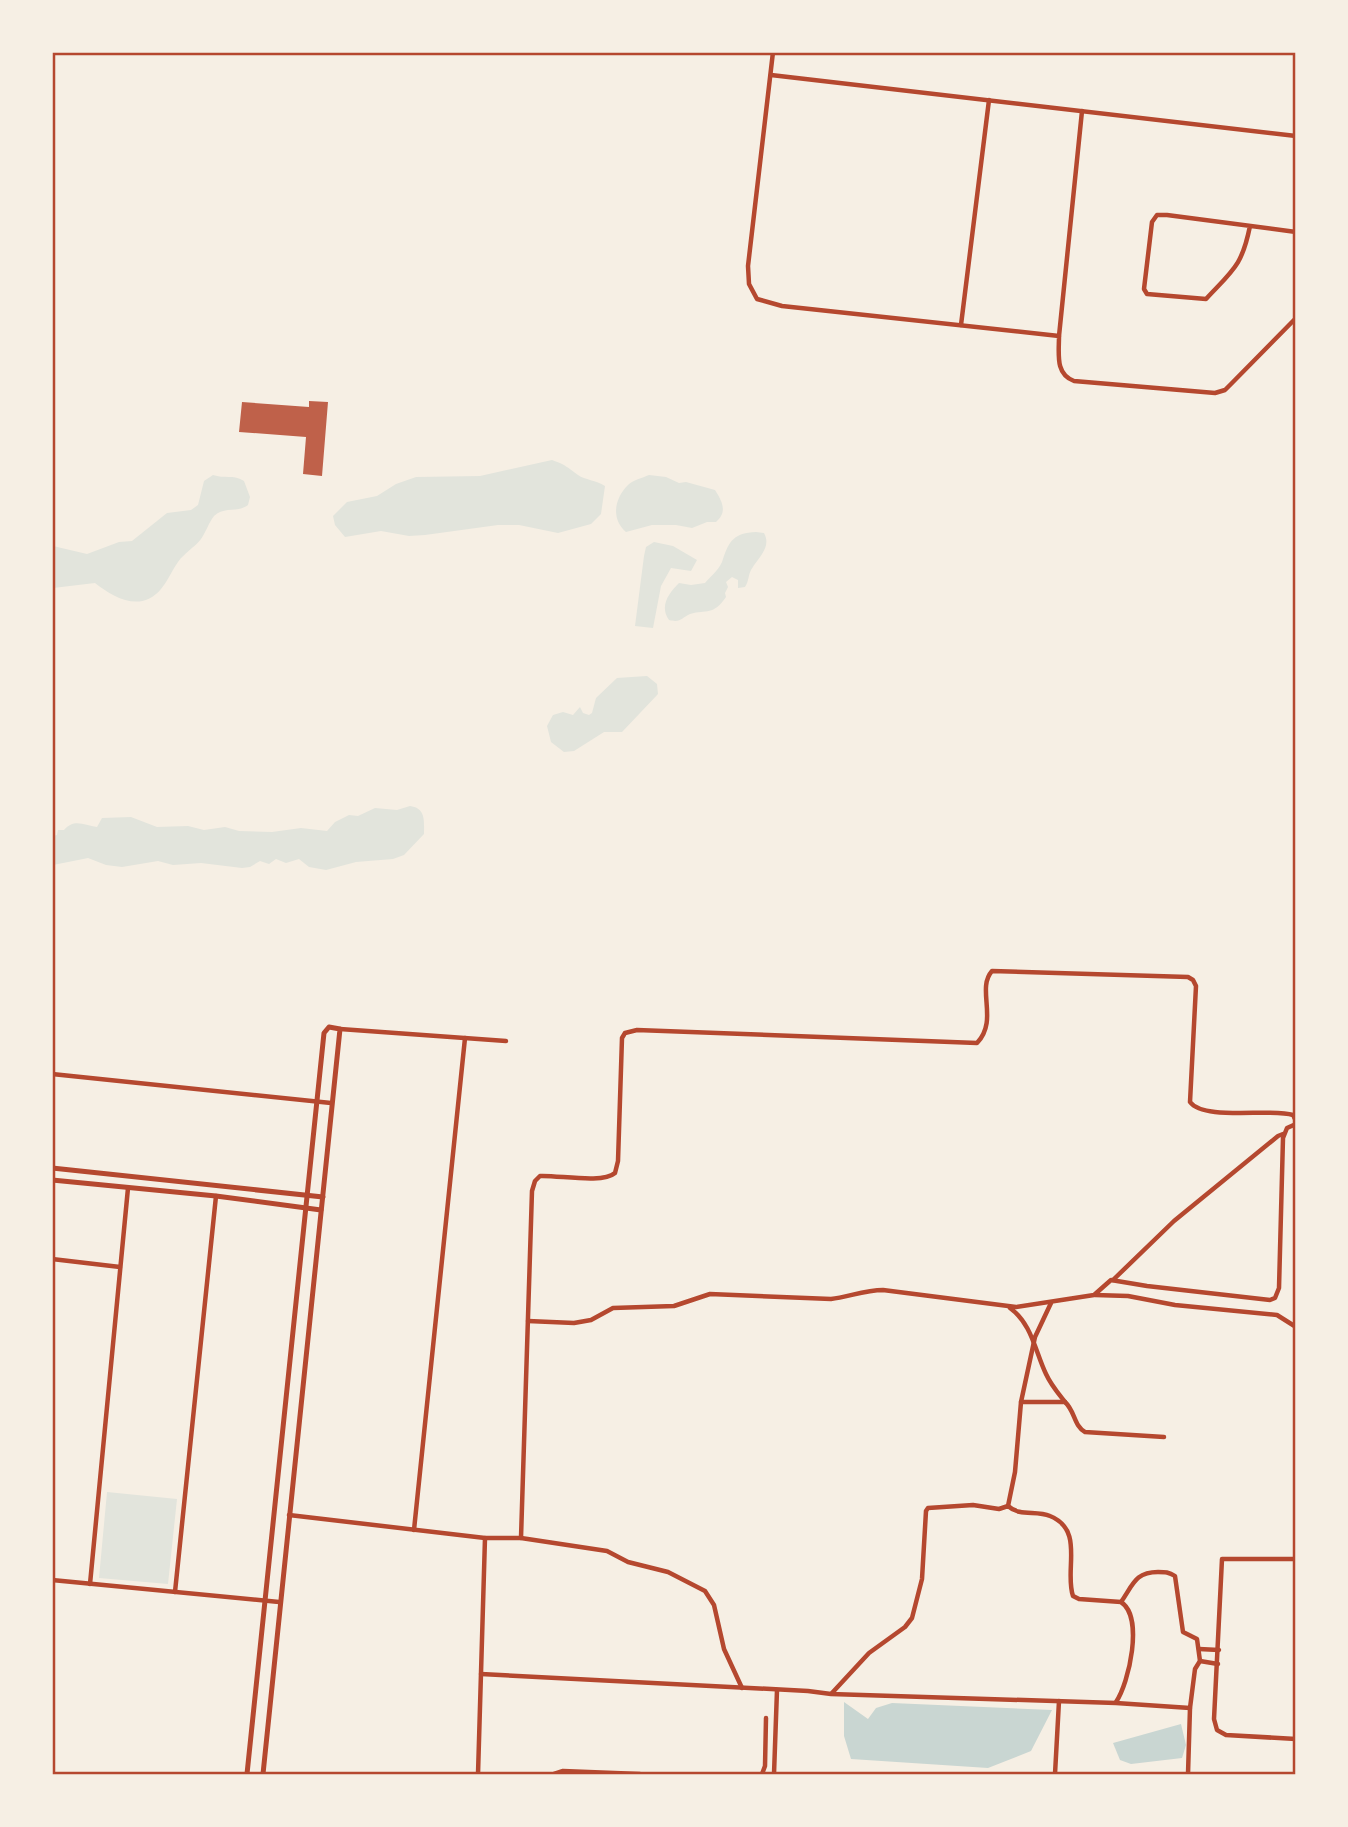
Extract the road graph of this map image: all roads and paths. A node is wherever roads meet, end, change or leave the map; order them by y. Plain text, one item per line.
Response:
1 (773, 52) edge
2 (771, 75) junction
3 (989, 100) junction
4 (1082, 111) junction
5 (1296, 136) edge
6 (1250, 226) junction
7 (1296, 232) edge
8 (1296, 318) edge
9 (961, 326) junction
10 (1059, 336) junction
11 (340, 1029) junction
12 (465, 1038) junction
13 (506, 1041) dead end
14 (52, 1074) edge
15 (317, 1101) junction
16 (331, 1103) junction
17 (1296, 1122) edge
18 (1283, 1134) junction
19 (52, 1168) edge
20 (52, 1180) edge
21 (128, 1188) junction
22 (307, 1195) junction
23 (216, 1196) junction
24 (323, 1197) junction
25 (306, 1209) junction
26 (321, 1210) junction
27 (52, 1259) edge
28 (120, 1267) junction
29 (1113, 1280) junction
30 (1094, 1295) junction
31 (1052, 1302) junction
32 (1007, 1306) junction
33 (528, 1321) junction
34 (1296, 1327) edge
35 (1034, 1341) junction
36 (1021, 1402) junction
37 (1065, 1402) junction
38 (1164, 1437) dead end
39 (1008, 1506) junction
40 (288, 1515) junction
41 (414, 1530) junction
42 (485, 1538) junction
43 (521, 1538) junction
44 (1296, 1559) edge
45 (52, 1580) edge
46 (90, 1584) junction
47 (176, 1592) junction
48 (266, 1601) junction
49 (279, 1602) junction
50 (1121, 1602) junction
51 (1199, 1649) junction
52 (1219, 1650) junction
53 (1200, 1661) junction
54 (1218, 1664) junction
55 (481, 1674) junction
56 (742, 1688) junction
57 (777, 1690) junction
58 (831, 1694) junction
59 (1059, 1701) junction
60 (1116, 1703) junction
61 (1190, 1708) junction
62 (766, 1718) dead end
63 (1296, 1739) edge
64 (247, 1774) edge
65 (262, 1774) edge
66 (478, 1774) edge
67 (554, 1774) edge
68 (640, 1774) edge
69 (762, 1774) edge
70 (774, 1774) edge
71 (1055, 1774) edge
72 (1188, 1774) edge

1 - 2 street
2 - 3 street
2 - 9 street
3 - 4 street
3 - 9 street
4 - 5 street
4 - 10 street
6 - 6 street
6 - 7 street
8 - 10 street
9 - 10 street
11 - 12 street
11 - 15 street
11 - 16 street
12 - 13 street
12 - 41 street
14 - 15 street
15 - 16 street
15 - 22 street
16 - 24 street
17 - 18 street
17 - 33 street
18 - 29 street
18 - 29 street
19 - 22 street
20 - 21 street
21 - 23 street
21 - 28 street
22 - 24 street
22 - 25 street
23 - 25 street
23 - 47 street
24 - 26 street
25 - 26 street
25 - 48 street
26 - 40 street
27 - 28 street
28 - 46 street
29 - 30 street
30 - 31 street
30 - 34 street
31 - 32 street
31 - 35 street
32 - 33 street
32 - 35 street
33 - 43 street
35 - 36 street
35 - 37 street
36 - 37 street
36 - 39 street
37 - 38 street
39 - 50 street
39 - 58 street
40 - 41 street
40 - 49 street
41 - 42 street
42 - 43 street
42 - 55 street
43 - 56 street
44 - 52 street
45 - 46 street
46 - 47 street
47 - 48 street
48 - 49 street
48 - 64 street
49 - 65 street
50 - 51 street
50 - 60 street
51 - 52 street
51 - 53 street
52 - 54 street
53 - 54 street
53 - 61 street
54 - 63 street
55 - 56 street
55 - 66 street
56 - 57 street
57 - 58 street
57 - 70 street
58 - 59 street
59 - 60 street
59 - 71 street
60 - 61 street
61 - 72 street
62 - 69 street
67 - 68 street

